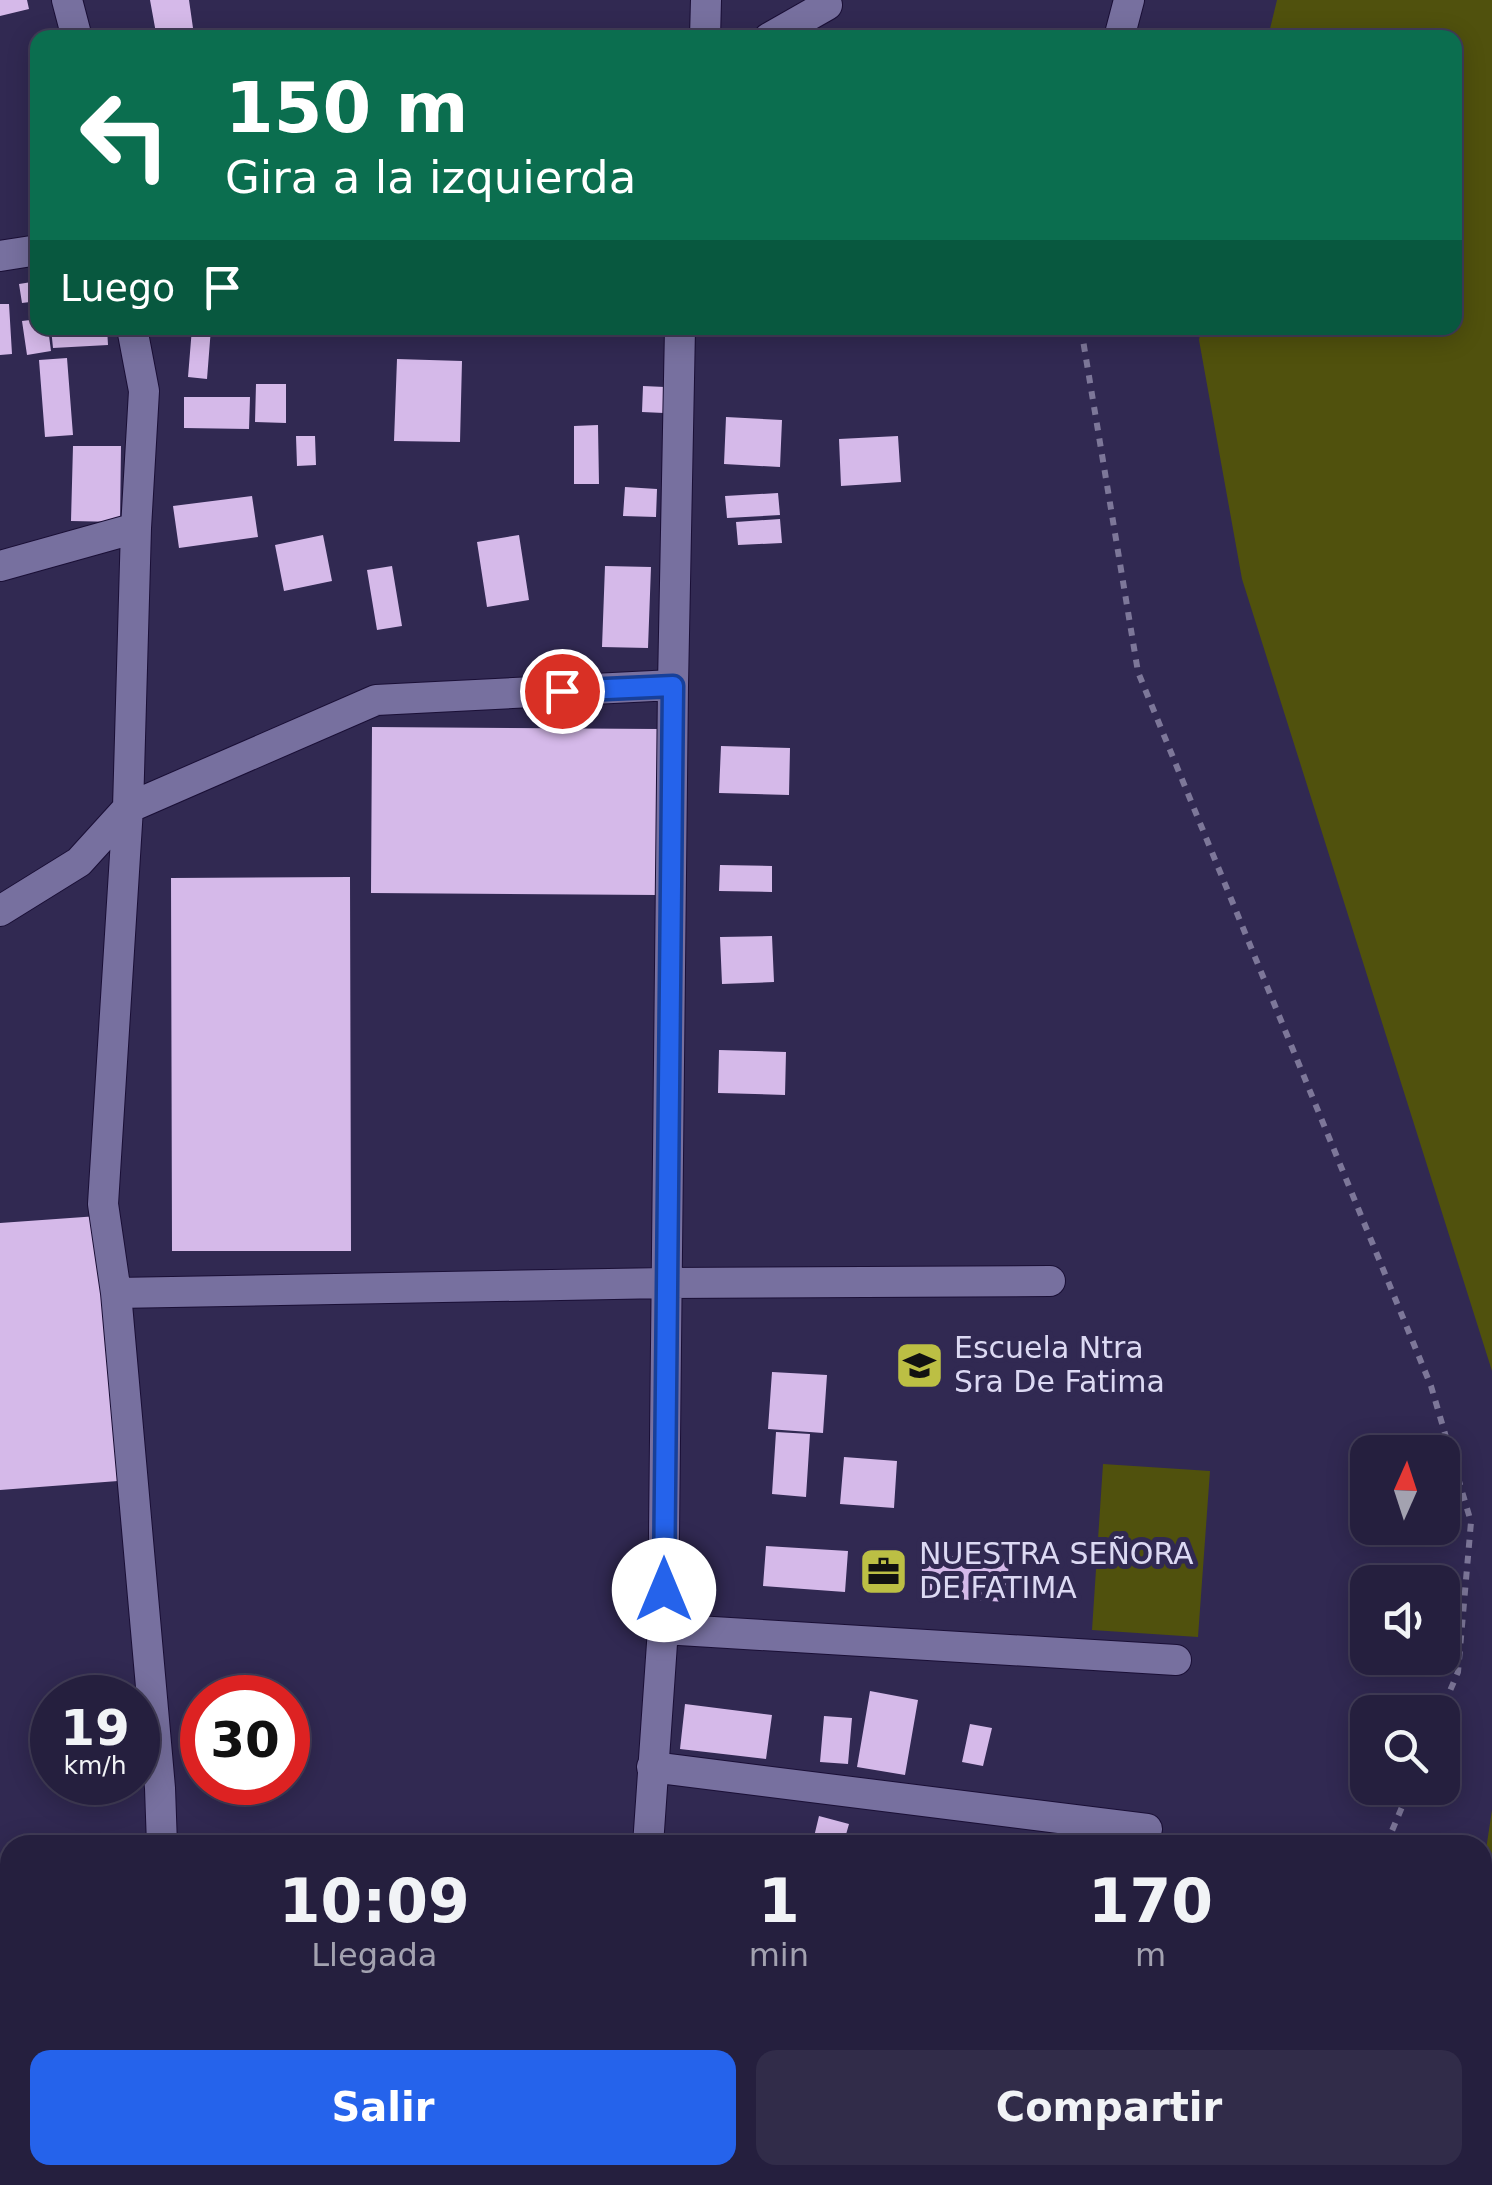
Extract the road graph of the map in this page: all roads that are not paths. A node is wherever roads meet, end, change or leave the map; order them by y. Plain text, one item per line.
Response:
1 (67, 0) edge
2 (706, 0) edge
3 (1129, 0) edge
4 (827, 5) dead end
5 (75, 30) edge
6 (705, 30) edge
7 (783, 30) edge
8 (1121, 30) edge
9 (30, 251) edge
10 (0, 256) edge
11 (133, 335) edge
12 (680, 335) edge
13 (136, 528) junction
14 (0, 566) edge
15 (673, 686) junction
16 (128, 808) junction
17 (0, 911) edge
18 (1050, 1281) dead end
19 (666, 1283) junction
20 (116, 1293) junction
21 (663, 1628) junction
22 (1176, 1660) dead end
23 (652, 1767) junction
24 (1147, 1829) dead end
25 (162, 1835) edge
26 (649, 1835) edge

1 - 5 street
2 - 6 street
3 - 8 street
4 - 7 street
9 - 10 street
11 - 13 street
12 - 15 street
13 - 14 street
13 - 16 street
15 - 16 street
15 - 19 street
16 - 17 street
16 - 20 street
18 - 19 street
19 - 20 street
19 - 21 street
20 - 25 street
21 - 22 street
21 - 23 street
23 - 24 street
23 - 26 street

